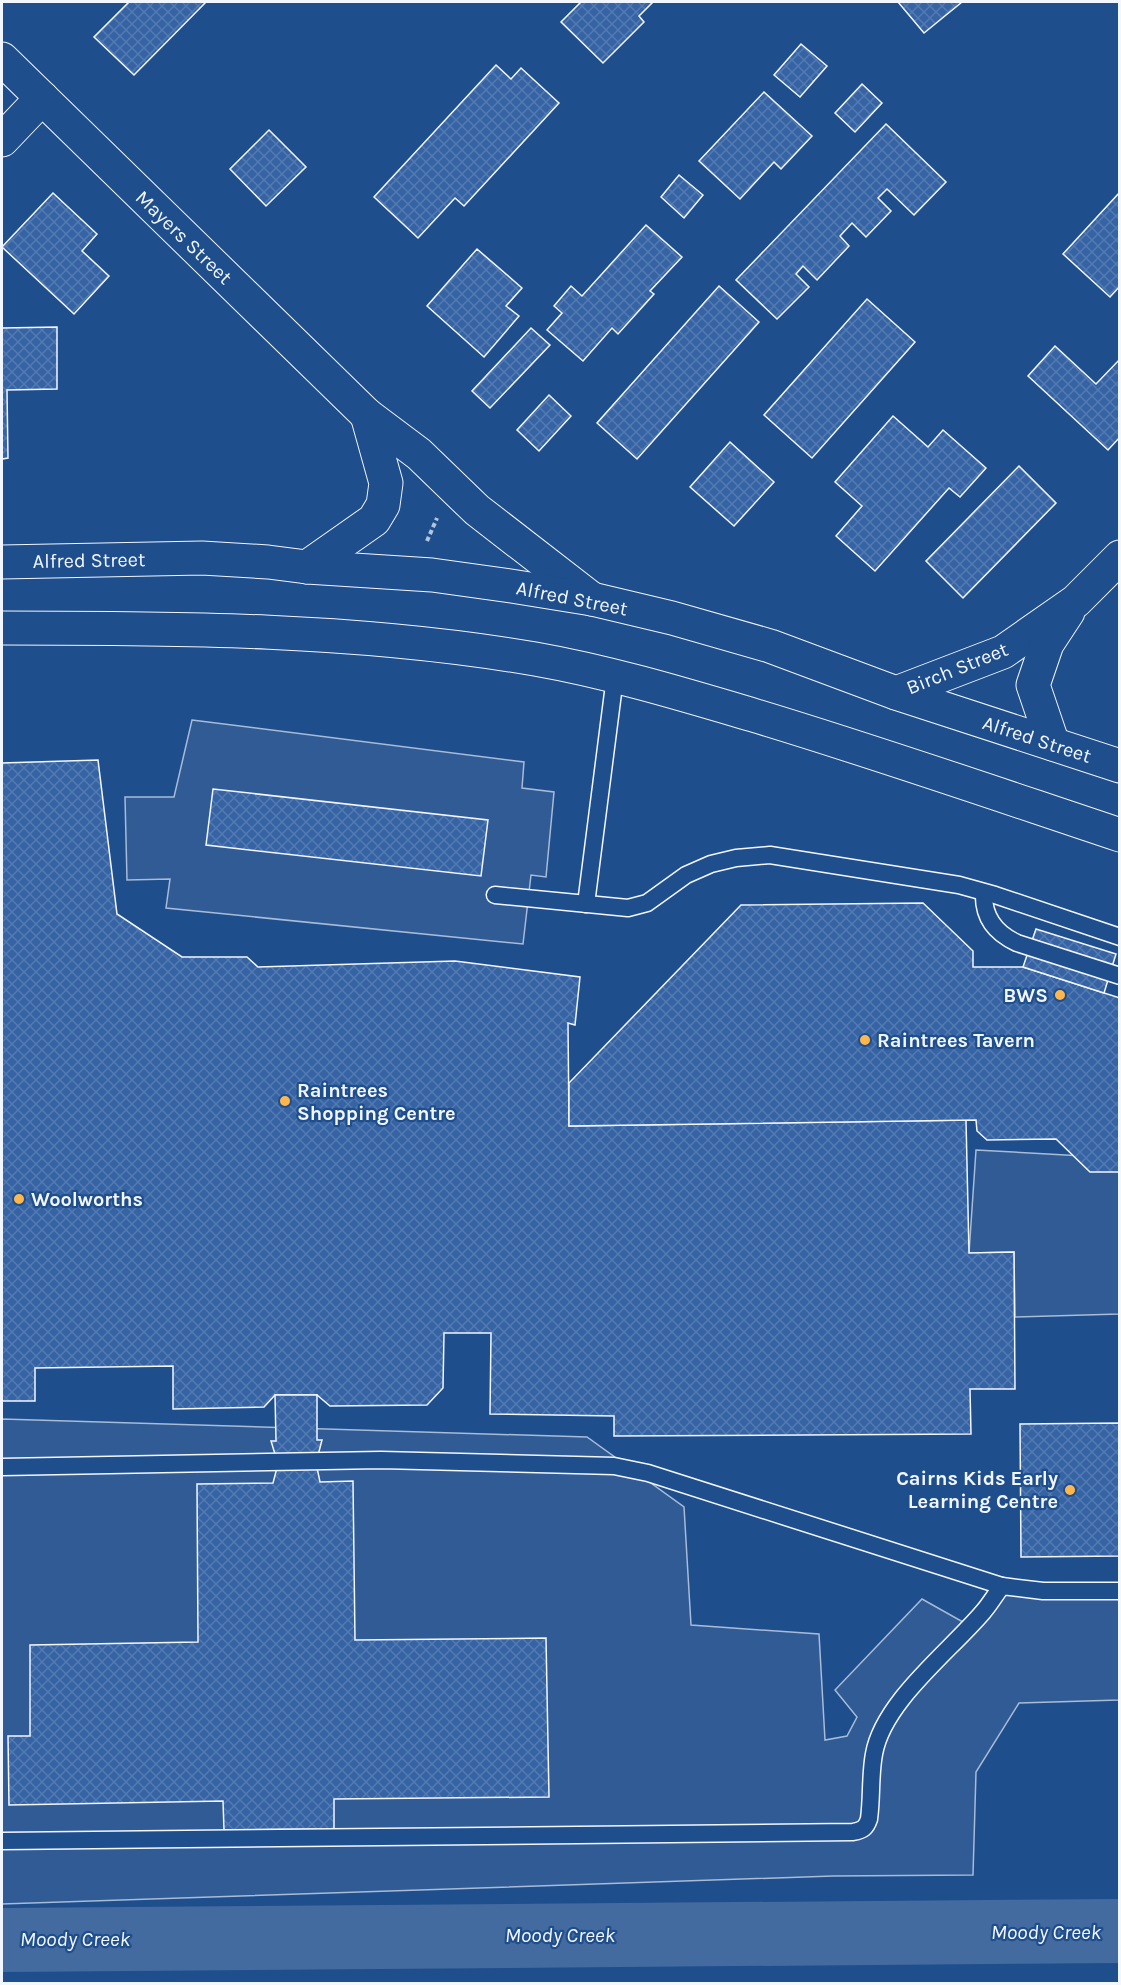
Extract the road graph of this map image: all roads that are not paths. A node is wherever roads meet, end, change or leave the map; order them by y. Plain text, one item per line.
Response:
1 (2, 59) edge
2 (42, 98) junction
3 (2, 140) edge
4 (366, 416) junction
5 (1119, 557) edge
6 (2, 562) edge
7 (307, 567) junction
8 (592, 599) junction
9 (1076, 601) junction
10 (2, 628) edge
11 (615, 677) junction
12 (896, 693) junction
13 (1053, 744) junction
14 (1119, 766) edge
15 (1119, 835) edge
16 (984, 893) junction
17 (495, 895) dead end
18 (586, 904) junction
19 (1119, 937) edge
20 (1119, 976) edge
21 (2, 1467) edge
22 (1002, 1586) junction
23 (1119, 1591) edge
24 (2, 1841) edge

1 - 2 main road, Mayers Street
2 - 3 main road
2 - 4 main road, Mayers Street
4 - 7 main road, Mayers Street
4 - 8 main road, Mayers Street
5 - 9 main road, Birch Street
6 - 7 main road, Alfred Street
7 - 8 main road, Alfred Street
8 - 12 main road, Alfred Street
9 - 12 main road, Birch Street
9 - 13 main road, Birch Street
10 - 11 main road
11 - 15 main road
11 - 18 lane
12 - 13 main road, Alfred Street
13 - 14 main road, Alfred Street
16 - 18 lane
16 - 19 lane
16 - 20 lane
17 - 18 lane
21 - 22 lane
22 - 23 lane
22 - 24 lane

